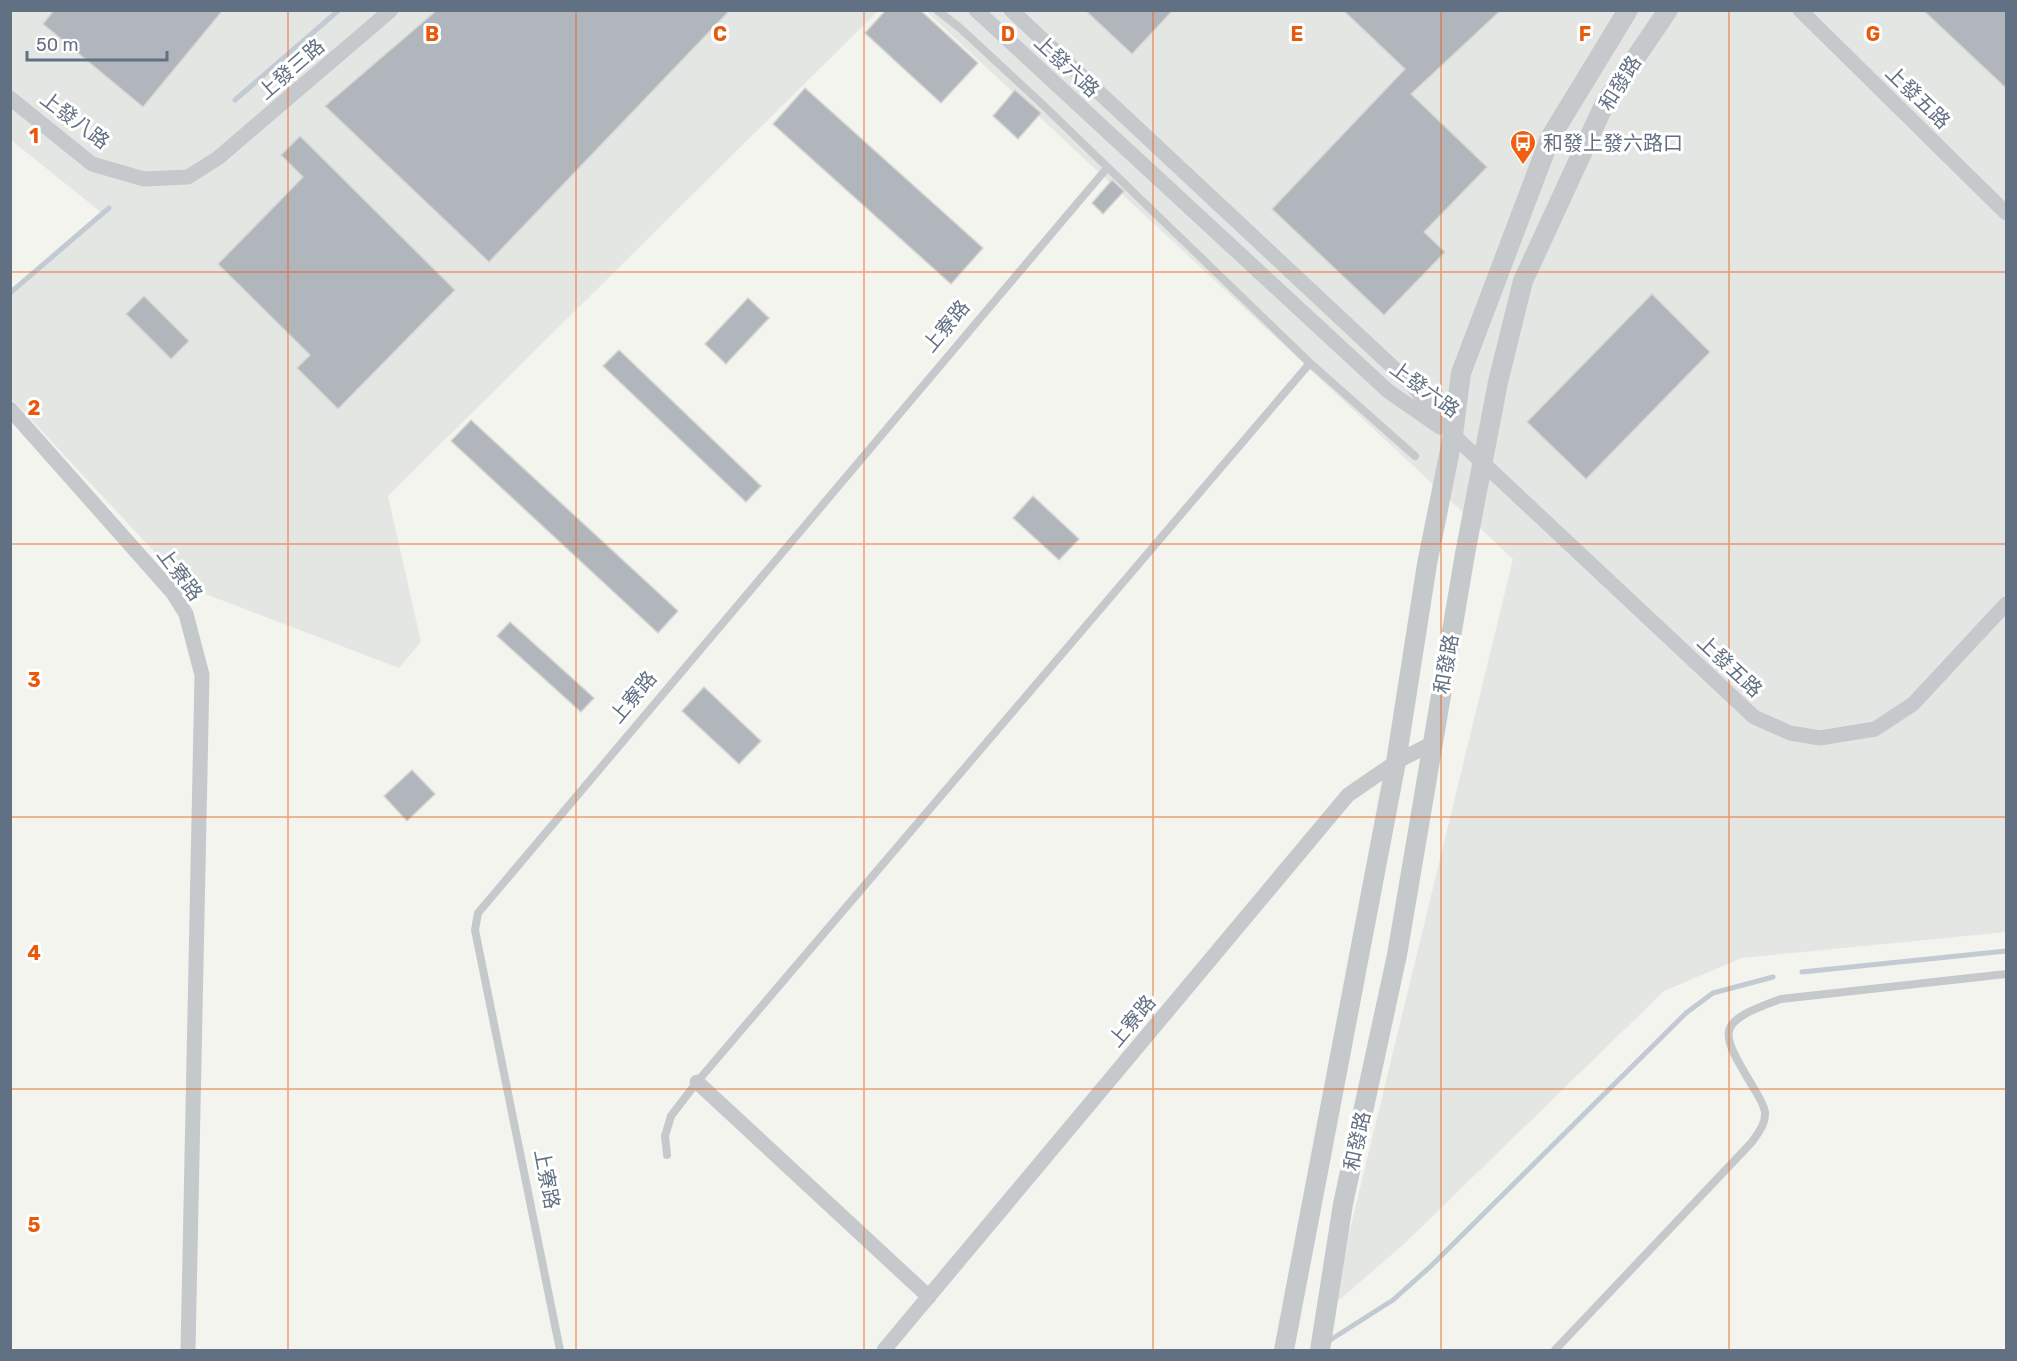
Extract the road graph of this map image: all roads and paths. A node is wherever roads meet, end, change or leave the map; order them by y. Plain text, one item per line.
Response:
1 (391, 10) edge
2 (938, 10) edge
3 (976, 10) edge
4 (1011, 10) edge
5 (1628, 10) edge
6 (1668, 10) edge
7 (1800, 10) edge
8 (10, 98) edge
9 (218, 159) joint
10 (1107, 168) junction
11 (2007, 213) edge
12 (1310, 363) junction
13 (10, 409) edge
14 (1453, 435) junction
15 (1415, 456) dead end
16 (1483, 463) junction
17 (2007, 604) edge
18 (1433, 743) junction
19 (1396, 762) junction
20 (2007, 974) edge
21 (697, 1082) junction
22 (667, 1155) dead end
23 (929, 1297) junction
24 (188, 1350) edge
25 (560, 1350) edge
26 (884, 1350) edge
27 (1284, 1350) edge
28 (1320, 1350) edge
29 (1555, 1350) edge

1 - 9 street, 上發三路
2 - 10 lane
3 - 14 street, 上發六路
4 - 14 street, 上發六路
5 - 14 street, 和發路
6 - 16 street, 和發路
7 - 11 street, 上發五路
8 - 9 street, 上發八路
10 - 12 lane
10 - 25 lane, 上寮路
12 - 15 lane
12 - 21 lane
13 - 24 street, 上寮路
14 - 16 street, 上發五路
14 - 19 street, 和發路
16 - 17 street, 上發五路
16 - 18 street, 和發路
18 - 19 street, 上寮路
18 - 28 street, 和發路
19 - 23 street, 上寮路
19 - 27 street, 和發路
20 - 29 lane
21 - 22 lane
21 - 23 street
23 - 26 street, 上寮路

